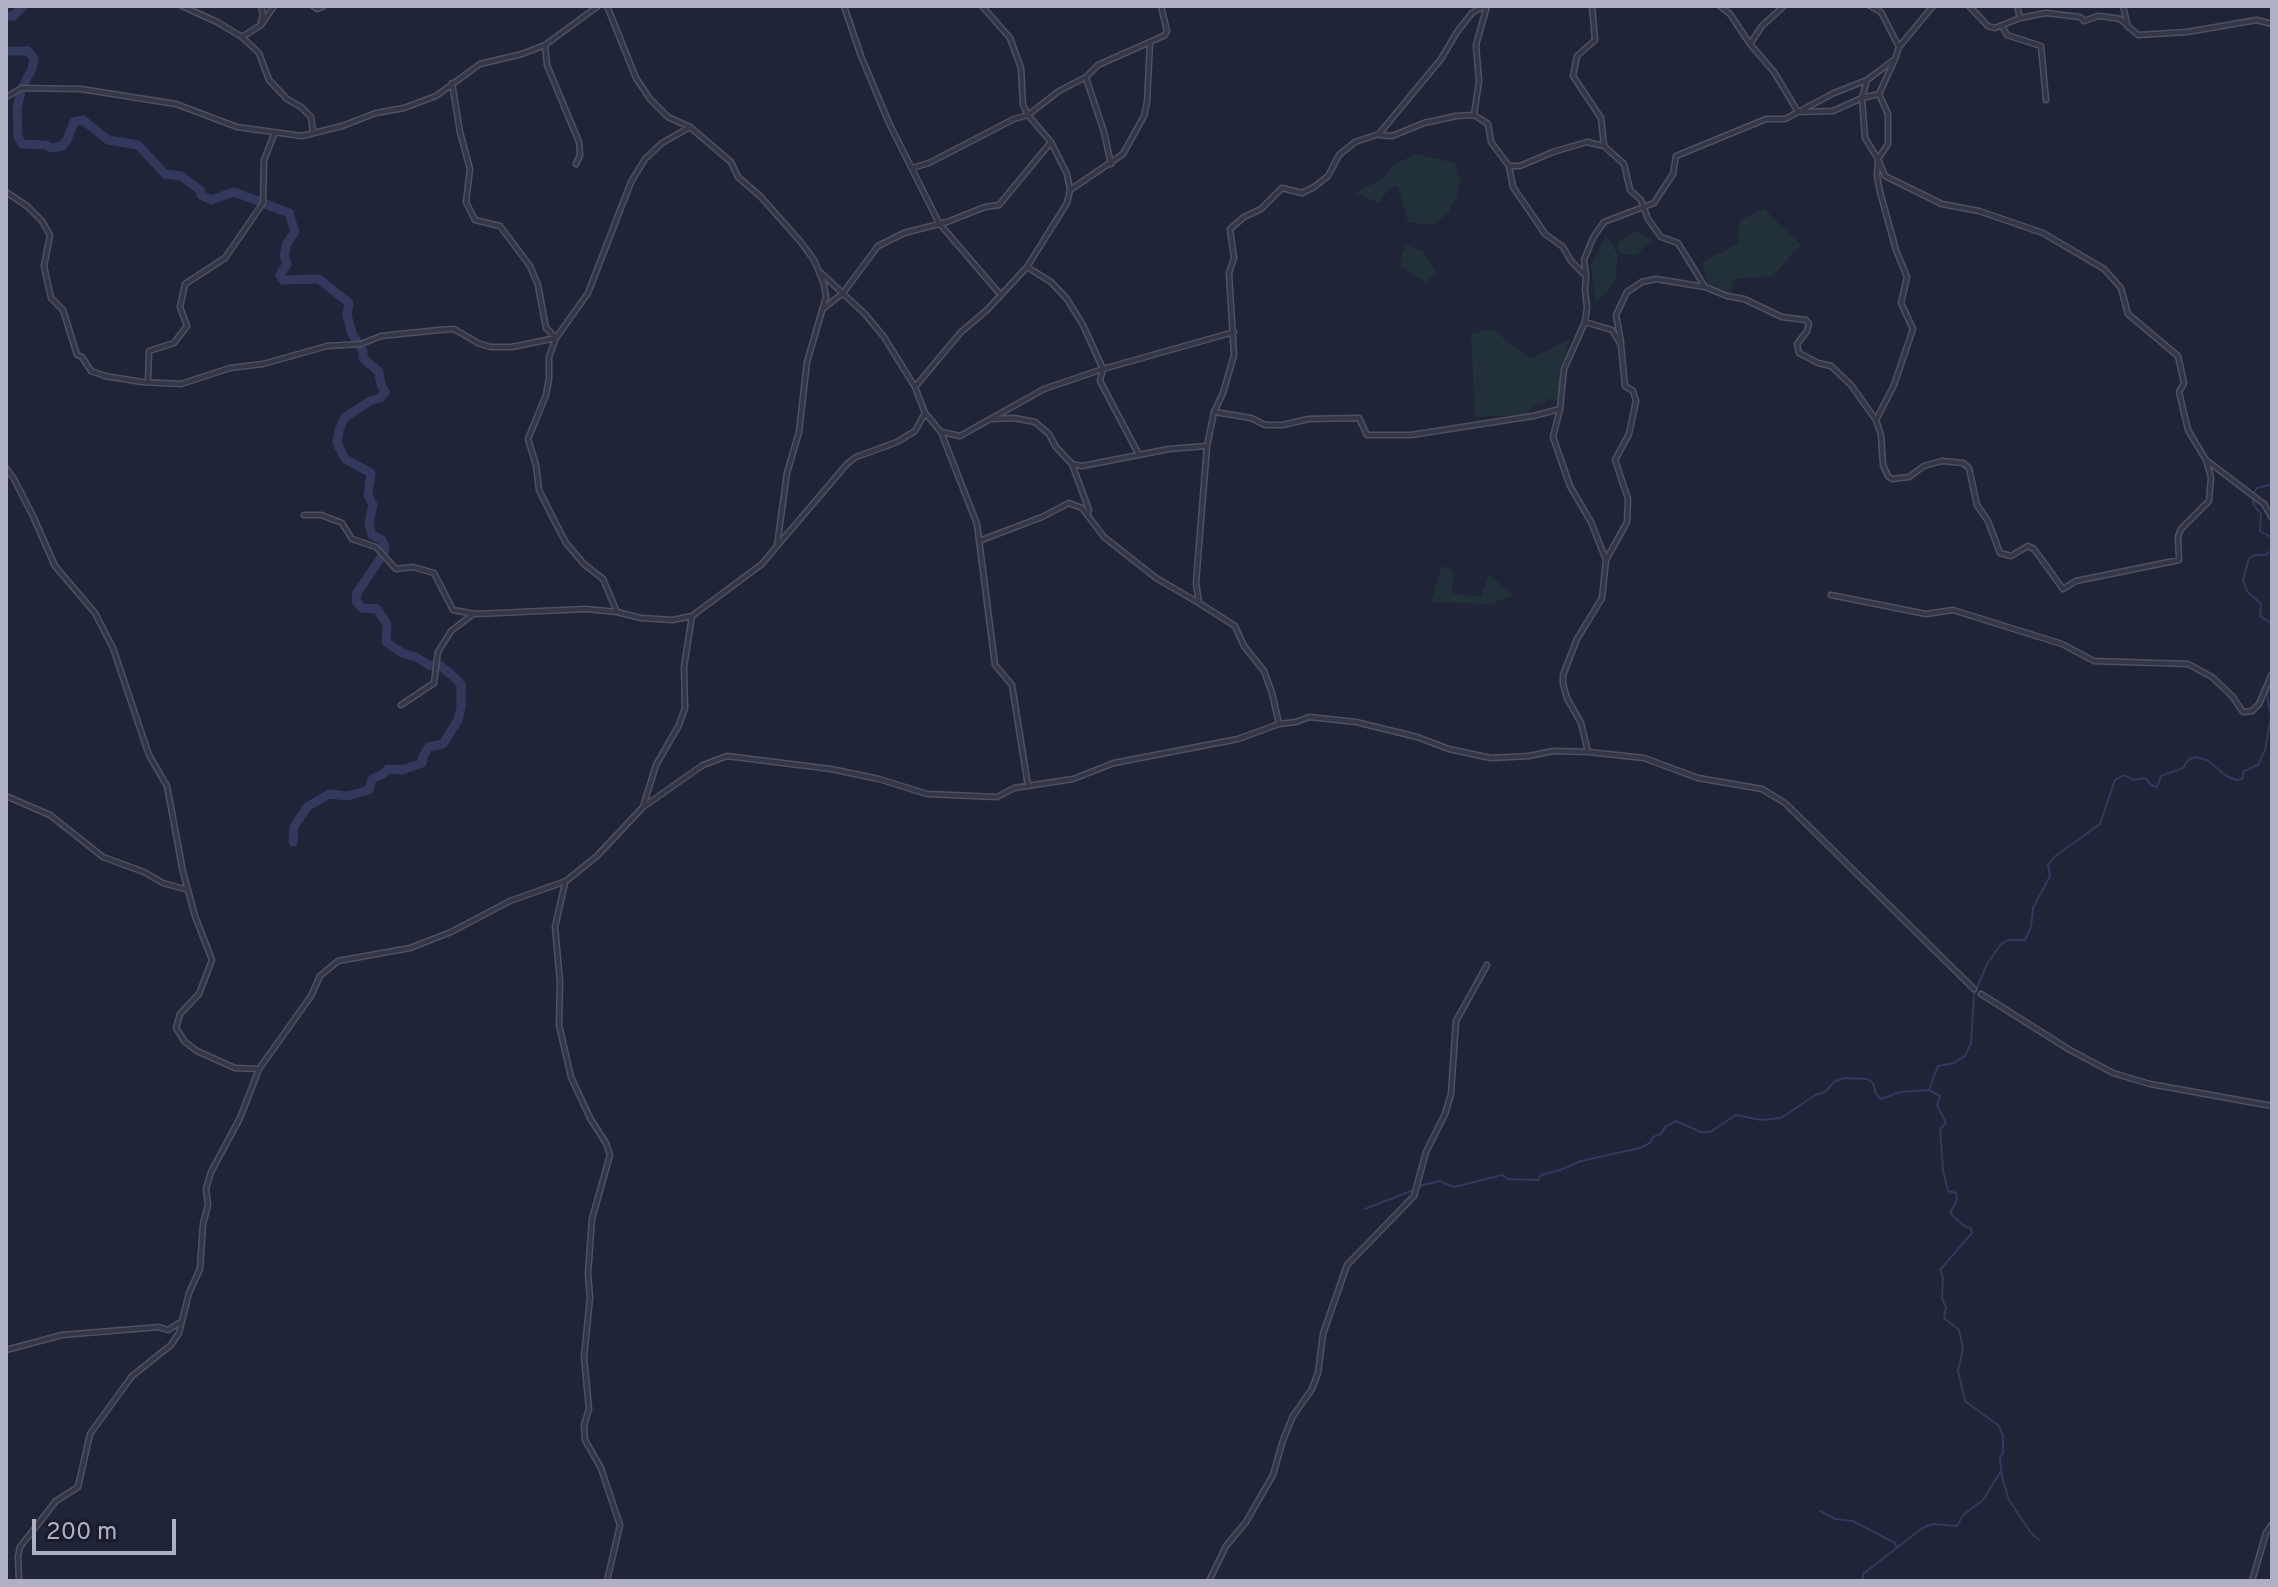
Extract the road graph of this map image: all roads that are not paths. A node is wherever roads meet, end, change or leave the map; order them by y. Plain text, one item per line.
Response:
1 (182, 6) edge
2 (261, 6) edge
3 (274, 6) edge
4 (313, 6) edge
5 (324, 6) edge
6 (598, 6) edge
7 (607, 6) edge
8 (844, 6) edge
9 (982, 6) edge
10 (1161, 6) edge
11 (1486, 6) edge
12 (1592, 6) edge
13 (1720, 6) edge
14 (1784, 6) edge
15 (1870, 6) edge
16 (1933, 6) edge
17 (1969, 6) edge
18 (2017, 6) edge
19 (2123, 6) edge
20 (2020, 18) junction
21 (2272, 24) edge
22 (261, 25) junction
23 (2002, 26) junction
24 (2128, 27) junction
25 (242, 37) junction
26 (1150, 42) junction
27 (1750, 44) junction
28 (545, 45) junction
29 (1899, 47) junction
30 (1895, 59) junction
31 (1086, 77) junction
32 (1867, 80) junction
33 (452, 83) junction
34 (1879, 94) junction
35 (6, 97) edge
36 (1862, 98) junction
37 (2046, 100) dead end
38 (1798, 112) junction
39 (1028, 115) junction
40 (1474, 115) junction
41 (690, 127) junction
42 (275, 132) junction
43 (313, 132) junction
44 (1379, 134) junction
45 (1051, 142) junction
46 (1604, 146) junction
47 (1878, 159) junction
48 (576, 164) dead end
49 (1111, 164) junction
50 (1509, 166) junction
51 (912, 168) junction
52 (1070, 190) junction
53 (6, 192) edge
54 (1646, 208) junction
55 (939, 223) junction
56 (1027, 267) junction
57 (819, 272) junction
58 (1586, 276) junction
59 (1705, 287) junction
60 (843, 293) junction
61 (999, 294) junction
62 (824, 308) junction
63 (1585, 322) junction
64 (1234, 332) junction
65 (556, 338) junction
66 (1621, 345) junction
67 (1103, 369) junction
68 (148, 382) junction
69 (915, 387) junction
70 (1560, 409) junction
71 (1214, 412) junction
72 (925, 413) junction
73 (991, 419) junction
74 (1876, 420) junction
75 (941, 432) junction
76 (1207, 446) junction
77 (1139, 455) junction
78 (2206, 460) junction
79 (1072, 464) junction
80 (6, 468) edge
81 (304, 515) dead end
82 (1088, 516) junction
83 (2272, 518) edge
84 (979, 541) junction
85 (777, 546) junction
86 (1606, 560) junction
87 (1831, 595) dead end
88 (1199, 603) junction
89 (617, 612) junction
90 (474, 614) junction
91 (692, 616) junction
92 (2272, 674) edge
93 (401, 705) dead end
94 (1279, 724) junction
95 (1588, 752) junction
96 (1028, 786) junction
97 (6, 796) edge
98 (643, 807) junction
99 (566, 881) junction
100 (188, 890) junction
101 (1487, 965) dead end
102 (1974, 989) dead end
103 (1981, 994) dead end
104 (259, 1069) junction
105 (2272, 1106) edge
106 (183, 1321) junction
107 (6, 1350) edge
108 (2272, 1524) edge
109 (19, 1581) edge
110 (607, 1581) edge
111 (1209, 1581) edge
112 (2252, 1581) edge

1 - 25 street
2 - 22 street
3 - 22 street
4 - 5 street
6 - 28 street
7 - 41 street
8 - 51 street
9 - 39 street
10 - 26 street
11 - 40 street
11 - 44 street
12 - 46 street
13 - 27 street
14 - 27 street
15 - 29 street
16 - 29 street
17 - 23 street
18 - 20 street
19 - 24 street
20 - 23 street
20 - 24 street
21 - 24 street
22 - 25 street
23 - 37 street
25 - 43 street
26 - 31 street
26 - 49 street
27 - 38 street
28 - 33 street
28 - 48 street
29 - 30 street
30 - 32 street
30 - 34 street
31 - 39 street
31 - 49 street
32 - 36 street
32 - 38 street
33 - 43 street
33 - 65 street
34 - 36 street
34 - 47 street
35 - 42 street
36 - 38 street
36 - 47 street
38 - 54 street
39 - 45 street
39 - 51 street
40 - 44 street
40 - 50 street
41 - 57 street
41 - 65 street
42 - 43 street
42 - 68 street
44 - 64 street
45 - 52 street
45 - 55 street
46 - 50 street
46 - 54 street
47 - 74 street
47 - 78 street
49 - 52 street
50 - 58 street
51 - 55 street
52 - 56 street
53 - 68 street
54 - 58 street
54 - 59 street
55 - 60 street
55 - 61 street
56 - 61 street
56 - 67 street
57 - 60 street
57 - 62 street
58 - 63 street
59 - 66 street
59 - 74 street
60 - 62 street
60 - 69 street
61 - 69 street
62 - 85 street
63 - 66 street
63 - 70 street
64 - 67 street
64 - 71 street
65 - 68 street
65 - 89 street
66 - 86 street
67 - 73 street
67 - 77 street
69 - 72 street
70 - 71 street
70 - 86 street
71 - 76 street
72 - 75 street
72 - 85 street
73 - 75 street
73 - 79 street
74 - 78 street
75 - 84 street
76 - 77 street
76 - 88 street
77 - 79 street
78 - 83 street
79 - 82 street
80 - 100 street
81 - 90 street
82 - 84 street
82 - 88 street
84 - 96 street
85 - 91 street
86 - 95 street
87 - 92 street
88 - 94 street
89 - 90 street
89 - 91 street
90 - 93 street
91 - 98 street
94 - 95 street
94 - 96 street
95 - 102 street
96 - 98 street
97 - 100 street
98 - 99 street
99 - 104 street
99 - 110 street
100 - 104 street
101 - 111 street
103 - 105 street
104 - 106 street
106 - 107 street
106 - 109 street
108 - 112 street

